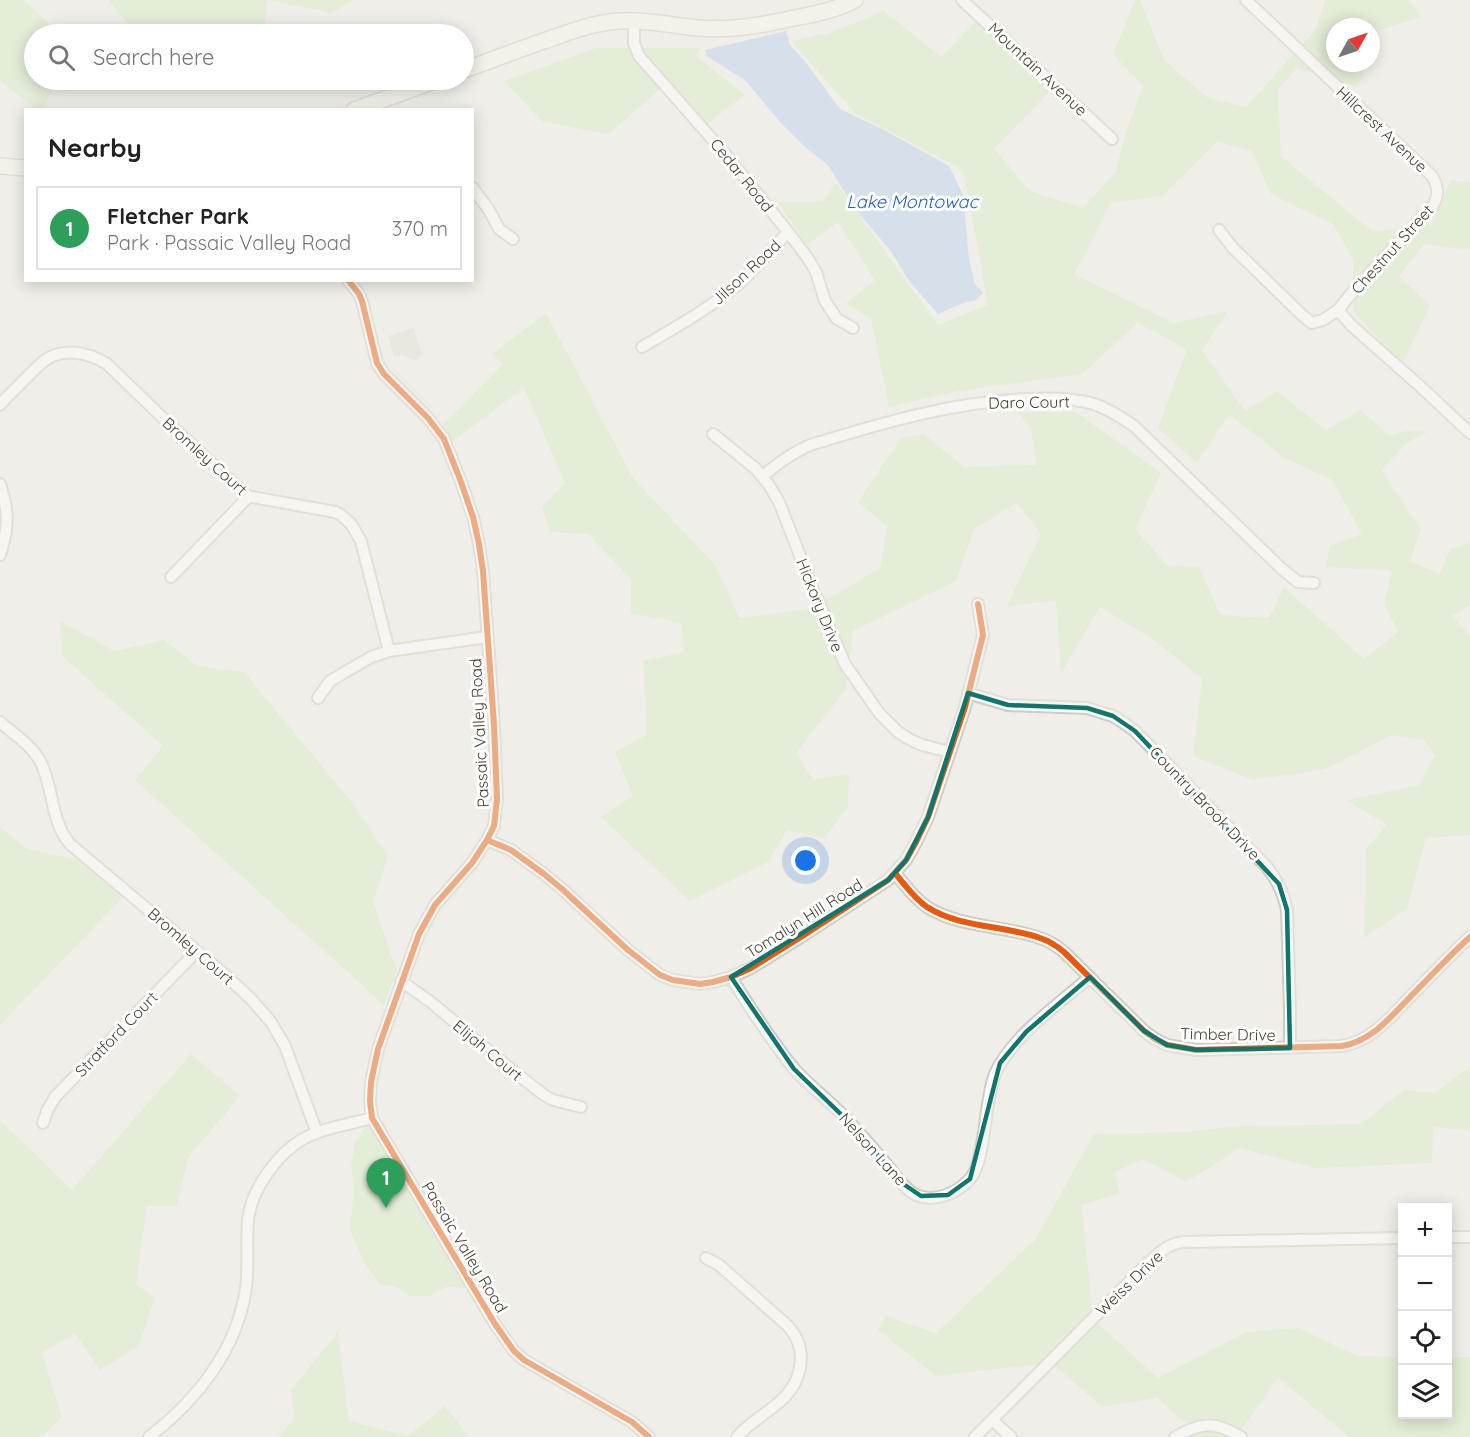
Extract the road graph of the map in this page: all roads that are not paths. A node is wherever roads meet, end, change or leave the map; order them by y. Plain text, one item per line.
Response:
1 (855, 0) edge
2 (962, 0) edge
3 (1246, 0) edge
4 (634, 21) junction
5 (474, 66) edge
6 (416, 90) edge
7 (385, 105) edge
8 (366, 108) edge
9 (1113, 139) dead end
10 (0, 166) edge
11 (24, 168) edge
12 (1437, 185) joint
13 (474, 190) edge
14 (1219, 230) dead end
15 (788, 232) junction
16 (513, 239) dead end
17 (350, 282) edge
18 (1338, 310) junction
19 (853, 328) dead end
20 (642, 347) dead end
21 (0, 405) edge
22 (1470, 433) edge
23 (713, 434) dead end
24 (763, 476) junction
25 (0, 484) edge
26 (249, 496) junction
27 (0, 555) edge
28 (171, 578) dead end
29 (1314, 583) dead end
30 (978, 604) dead end
31 (487, 637) junction
32 (389, 651) junction
33 (968, 693) junction
34 (318, 698) dead end
35 (0, 722) edge
36 (950, 752) junction
37 (487, 840) junction
38 (895, 873) junction
39 (1470, 937) edge
40 (196, 951) junction
41 (731, 977) junction
42 (1090, 977) junction
43 (401, 981) junction
44 (1290, 1048) junction
45 (581, 1107) dead end
46 (372, 1118) junction
47 (43, 1123) dead end
48 (317, 1133) junction
49 (1452, 1237) edge
50 (1470, 1237) edge
51 (1398, 1238) edge
52 (706, 1258) dead end
53 (992, 1420) junction
54 (149, 1437) edge
55 (649, 1437) edge
56 (737, 1437) edge
57 (975, 1437) edge
58 (1011, 1437) edge
59 (1175, 1437) edge
60 (1241, 1437) edge

1 - 4 main road
2 - 9 street, Mountain Avenue
3 - 12 street, Hillcrest Avenue
4 - 5 main road
4 - 15 street, Cedar Road
6 - 7 main road
7 - 8 main road
10 - 11 main road
12 - 18 street, Chestnut Street
13 - 16 street
14 - 18 street
15 - 19 street, Cedar Road
15 - 20 street, Jilson Road
17 - 31 street, Passaic Valley Road
18 - 22 street
21 - 26 street, Bromley Court
23 - 24 street, Hickory Drive
24 - 29 street, Daro Court
24 - 36 street, Hickory Drive
25 - 27 street
26 - 28 street
26 - 32 street, Bromley Court
30 - 33 street, Tomalyn Hill Road
31 - 32 street
31 - 37 street, Passaic Valley Road
32 - 34 street
33 - 36 street, Tomalyn Hill Road
33 - 44 street, Country Brook Drive
35 - 40 street, Bromley Court
36 - 38 street, Tomalyn Hill Road
37 - 41 street, Tomalyn Hill Road
37 - 43 street, Passaic Valley Road
38 - 41 street, Tomalyn Hill Road
38 - 42 street, Timber Drive
39 - 44 street, Timber Drive
40 - 47 street, Stratford Court
40 - 48 street, Bromley Court
41 - 42 street, Nelson Lane
42 - 44 street, Timber Drive
43 - 45 street, Elijah Court
43 - 46 street, Passaic Valley Road
46 - 48 street
46 - 55 street, Passaic Valley Road
48 - 54 street
49 - 50 street
51 - 53 street, Weiss Drive
52 - 56 street
53 - 57 street, Weiss Drive
53 - 58 street
59 - 60 street

